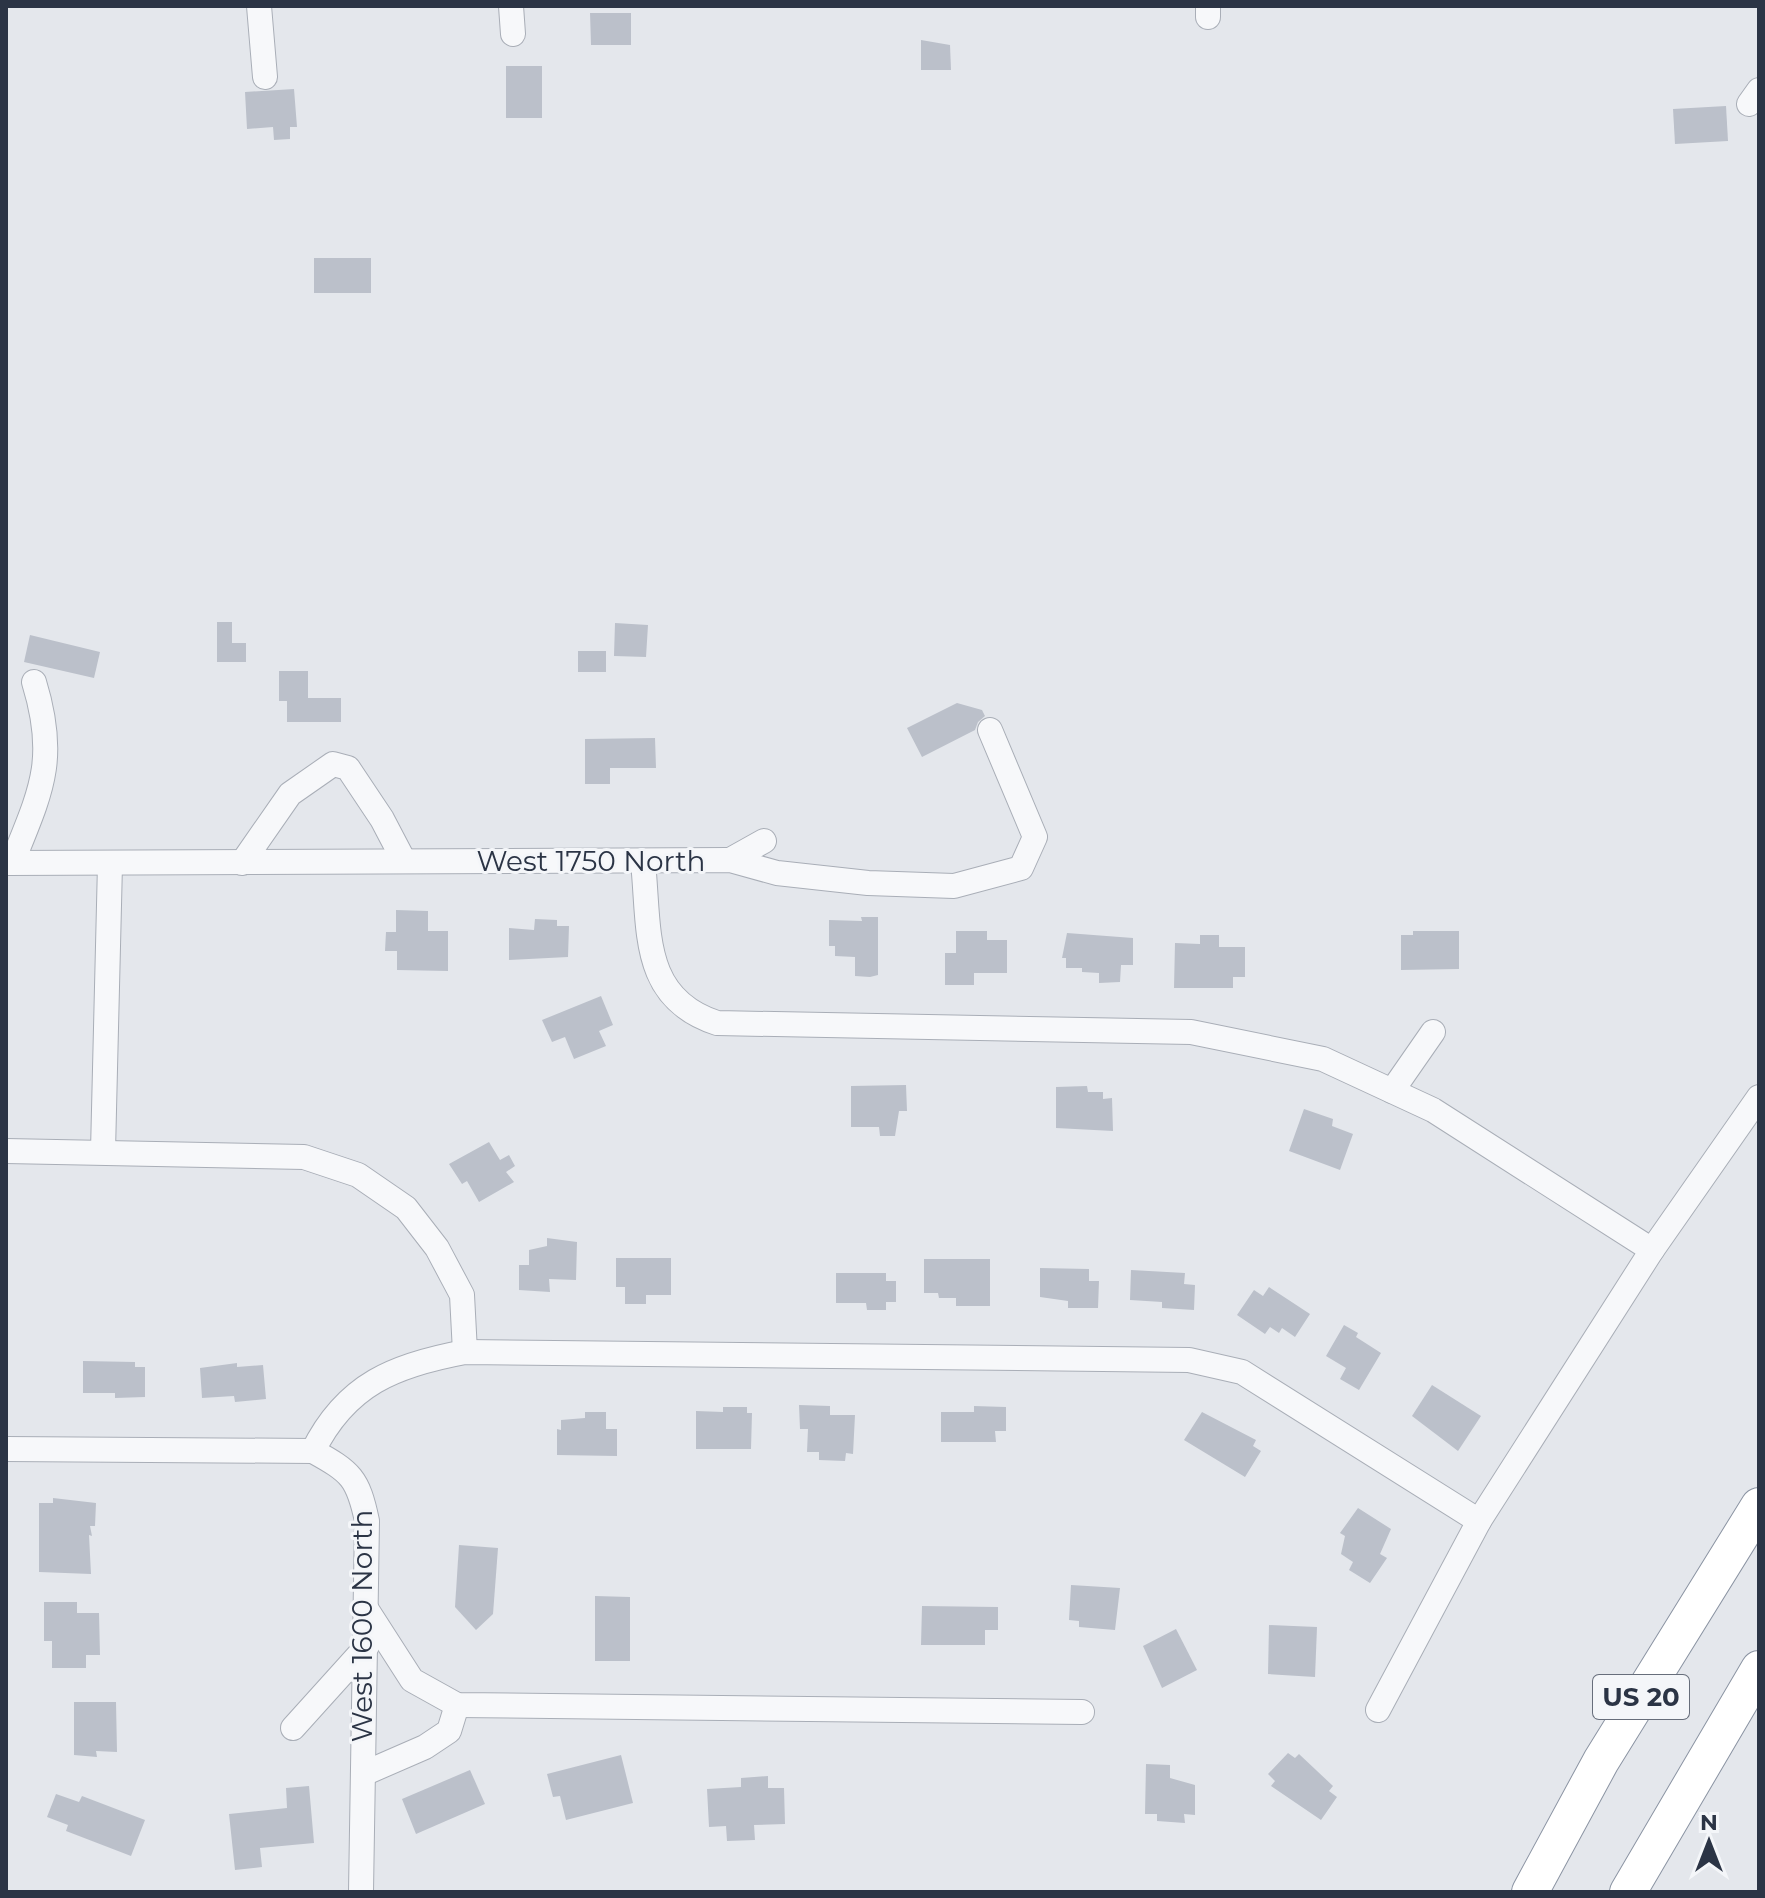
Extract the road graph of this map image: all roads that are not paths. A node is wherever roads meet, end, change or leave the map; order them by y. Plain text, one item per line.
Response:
1 (259, 6) edge
2 (511, 6) edge
3 (513, 34) dead end
4 (265, 77) dead end
5 (34, 682) dead end
6 (990, 730) dead end
7 (764, 841) dead end
8 (730, 860) junction
9 (404, 861) junction
10 (643, 862) junction
11 (9, 863) edge
12 (242, 863) junction
13 (110, 864) junction
14 (1433, 1032) dead end
15 (1392, 1091) junction
16 (1759, 1097) edge
17 (6, 1151) edge
18 (103, 1151) junction
19 (1652, 1250) junction
20 (465, 1352) junction
21 (6, 1449) edge
22 (313, 1451) junction
23 (1759, 1506) edge
24 (1479, 1521) junction
25 (367, 1610) junction
26 (367, 1646) junction
27 (1759, 1669) edge
28 (457, 1705) junction
29 (1378, 1710) dead end
30 (1082, 1712) dead end
31 (293, 1728) dead end
32 (363, 1774) junction
33 (361, 1892) edge
34 (1530, 1892) edge
35 (1628, 1892) edge

1 - 4 street
2 - 3 street
5 - 11 street
6 - 8 street, West 1750 North
7 - 8 street
8 - 10 street, West 1750 North
9 - 10 street, West 1750 North
9 - 12 street, West 1750 North
9 - 12 street
10 - 15 street
11 - 13 street, West 1750 North
12 - 13 street, West 1750 North
13 - 18 street
14 - 15 street
15 - 19 street
16 - 19 street
17 - 18 street
18 - 20 street
19 - 24 street
20 - 22 street
20 - 24 street
21 - 22 street
22 - 25 street, West 1600 North
23 - 34 highway, US 20
24 - 29 street
25 - 26 street, West 1600 North
25 - 28 street
26 - 31 street
26 - 32 street, West 1600 North
27 - 35 highway, US 20
28 - 30 street
28 - 32 street
32 - 33 street, West 1600 North

